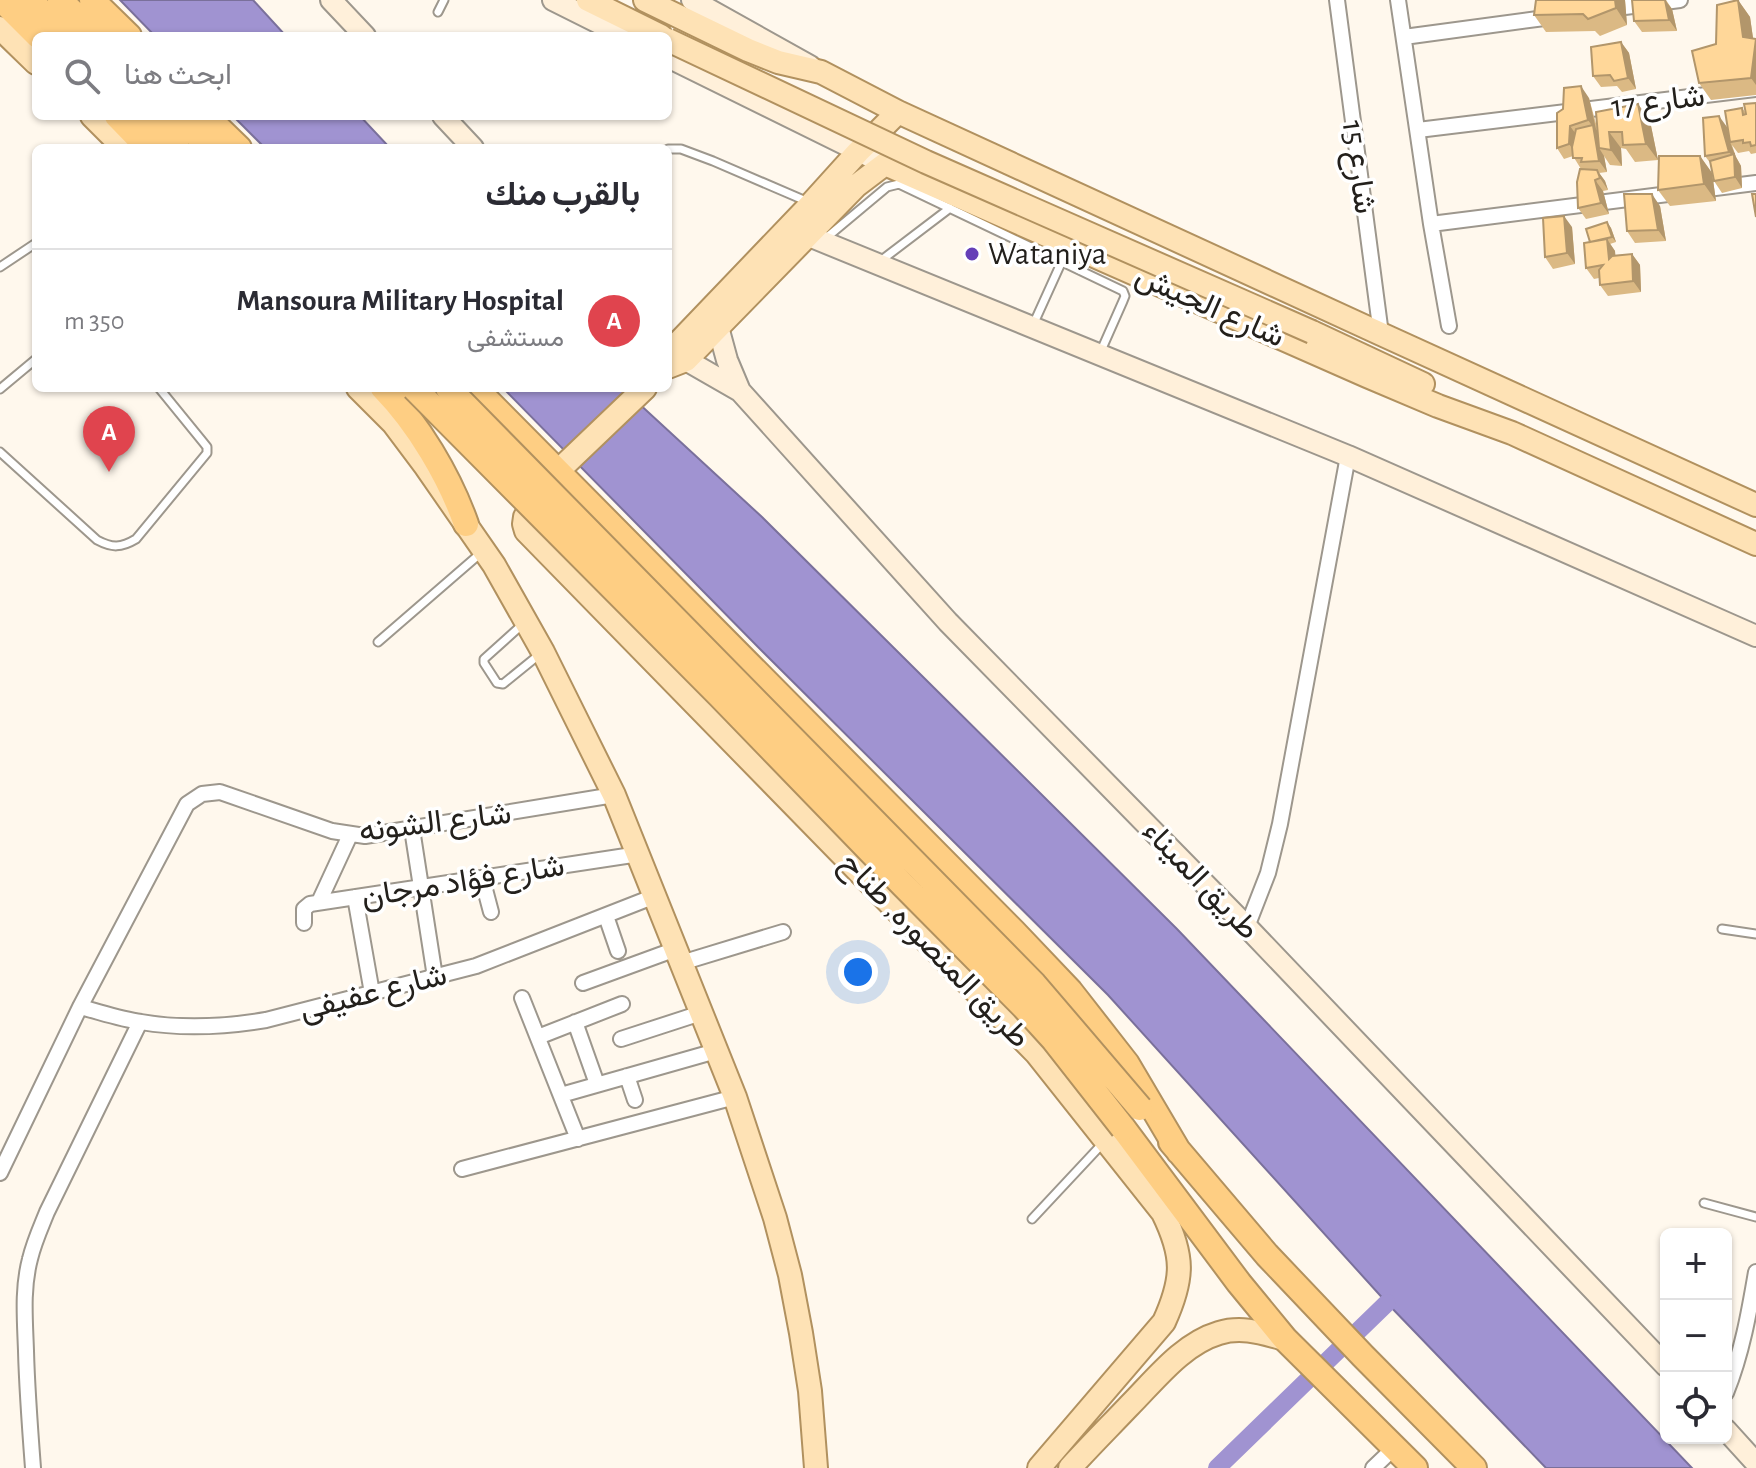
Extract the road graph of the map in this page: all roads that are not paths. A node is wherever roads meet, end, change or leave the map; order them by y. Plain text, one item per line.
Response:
1 (2, 0) edge
2 (30, 0) edge
3 (42, 0) edge
4 (60, 0) edge
5 (92, 0) edge
6 (331, 0) edge
7 (444, 0) edge
8 (553, 0) edge
9 (588, 0) edge
10 (645, 0) edge
11 (692, 0) edge
12 (1337, 0) edge
13 (1398, 0) edge
14 (1680, 0) edge
15 (438, 12) dead end
16 (34, 32) edge
17 (62, 32) edge
18 (74, 32) edge
19 (93, 32) edge
20 (125, 32) edge
21 (361, 32) edge
22 (617, 32) edge
23 (653, 32) edge
24 (2, 35) edge
25 (1404, 37) junction
26 (672, 42) edge
27 (672, 59) edge
28 (32, 60) edge
29 (821, 72) junction
30 (1756, 89) edge
31 (898, 112) junction
32 (96, 120) edge
33 (121, 120) edge
34 (149, 120) edge
35 (163, 120) edge
36 (181, 120) edge
37 (210, 120) edge
38 (447, 120) edge
39 (1418, 130) junction
40 (120, 144) edge
41 (144, 144) edge
42 (173, 144) edge
43 (188, 144) edge
44 (206, 144) edge
45 (235, 144) edge
46 (469, 144) edge
47 (672, 149) edge
48 (858, 152) junction
49 (885, 164) junction
50 (1756, 183) edge
51 (820, 204) junction
52 (950, 208) junction
53 (1431, 224) junction
54 (816, 238) junction
55 (32, 246) edge
56 (1062, 261) junction
57 (877, 263) junction
58 (0, 267) edge
59 (1449, 326) dead end
60 (718, 327) junction
61 (1032, 327) junction
62 (1381, 334) junction
63 (673, 353) edge
64 (1100, 355) junction
65 (32, 362) edge
66 (0, 389) edge
67 (740, 391) junction
68 (162, 392) edge
69 (362, 392) edge
70 (386, 392) edge
71 (418, 392) edge
72 (439, 392) edge
73 (452, 392) edge
74 (480, 392) edge
75 (641, 392) edge
76 (1483, 422) junction
77 (0, 452) edge
78 (1348, 456) junction
79 (563, 465) junction
80 (1756, 505) edge
81 (466, 524) junction
82 (1756, 544) edge
83 (484, 551) junction
84 (526, 621) junction
85 (1756, 636) edge
86 (378, 642) dead end
87 (543, 652) junction
88 (614, 795) junction
89 (412, 829) junction
90 (350, 835) junction
91 (639, 854) junction
92 (482, 878) junction
93 (421, 887) junction
94 (655, 896) junction
95 (355, 897) junction
96 (319, 902) junction
97 (491, 912) dead end
98 (606, 916) junction
99 (304, 923) dead end
100 (1247, 927) junction
101 (1722, 929) dead end
102 (783, 932) dead end
103 (1756, 934) edge
104 (618, 951) dead end
105 (679, 956) junction
106 (435, 977) junction
107 (583, 983) dead end
108 (372, 993) junction
109 (522, 998) dead end
110 (622, 1004) dead end
111 (80, 1007) junction
112 (701, 1013) junction
113 (140, 1022) junction
114 (575, 1022) junction
115 (538, 1037) junction
116 (621, 1039) dead end
117 (716, 1051) junction
118 (627, 1076) junction
119 (597, 1084) junction
120 (561, 1095) junction
121 (735, 1097) junction
122 (635, 1100) dead end
123 (1114, 1134) junction
124 (578, 1139) junction
125 (1179, 1152) junction
126 (462, 1169) dead end
127 (0, 1173) edge
128 (1704, 1203) dead end
129 (1756, 1217) edge
130 (1032, 1219) dead end
131 (1756, 1272) edge
132 (1288, 1342) junction
133 (1660, 1360) edge
134 (1732, 1378) edge
135 (1732, 1437) edge
136 (1394, 1448) junction
137 (1756, 1463) edge
138 (33, 1468) edge
139 (816, 1468) edge
140 (1039, 1468) edge
141 (1070, 1468) edge
142 (1373, 1468) edge
143 (1415, 1468) edge
144 (1474, 1468) edge

1 - 16 highway
2 - 17 highway
3 - 18 main road
4 - 19 highway
5 - 20 highway
6 - 21 street
7 - 15 lane
8 - 22 street
9 - 23 main road
10 - 29 main road
11 - 29 street, شارع الجيش
12 - 62 street, شارع 15
13 - 25 street
14 - 25 street
24 - 28 main road
25 - 39 street
26 - 76 main road, bridge
27 - 48 street, شارع الجيش
29 - 31 main road, شارع الجيش
30 - 39 street, شارع 17
31 - 48 main road
31 - 62 main road, شارع الجيش
32 - 40 main road
33 - 41 highway
34 - 42 highway
35 - 43 main road
36 - 44 highway
37 - 45 highway
38 - 46 street
39 - 53 street
47 - 51 lane
48 - 49 street, شارع الجيش
48 - 51 main road
49 - 51 main road
49 - 76 main road, شارع الجيش
50 - 53 street
51 - 54 main road
51 - 63 main road
52 - 54 lane
52 - 56 lane
52 - 57 lane
53 - 59 street
54 - 57 street
54 - 60 main road
55 - 58 lane
56 - 61 lane
56 - 64 lane
57 - 61 street
60 - 63 main road
60 - 67 street, طريق الميناء
61 - 64 street
62 - 80 main road, شارع الجيش
63 - 67 street, طريق الميناء
64 - 78 street
65 - 66 lane
67 - 100 street, طريق الميناء
68 - 77 lane
69 - 81 main road
70 - 81 highway
71 - 123 highway, bridge
72 - 79 main road
73 - 125 highway, bridge
74 - 79 highway
75 - 79 main road, طريق المنصوره, طناح
76 - 82 main road, شارع الجيش
78 - 85 street
78 - 100 street
79 - 123 main road, طريق المنصوره, طناح
79 - 125 highway
81 - 83 main road
83 - 84 main road
83 - 86 lane
84 - 87 main road
84 - 87 lane
87 - 88 main road
88 - 89 street, شارع الشونه
88 - 91 main road
89 - 90 street, شارع الشونه
89 - 93 street
90 - 96 street
90 - 111 street, شارع الشونه
91 - 92 street, شارع فؤاد مرجان
91 - 94 main road
92 - 93 street, شارع فؤاد مرجان
92 - 97 street
93 - 95 street, شارع فؤاد مرجان
93 - 106 street
94 - 98 street, شارع عفيفى
94 - 105 main road
95 - 96 street, شارع فؤاد مرجان
95 - 108 street
96 - 99 street, شارع فؤاد مرجان
98 - 104 street
98 - 106 street, شارع عفيفى
100 - 133 street, طريق الميناء
101 - 103 lane
102 - 105 street
105 - 107 street
105 - 112 main road
106 - 108 street, شارع عفيفى
108 - 113 street, شارع عفيفى
109 - 115 street
110 - 114 street
111 - 113 street, شارع عفيفى
111 - 127 street, شارع الشونه
112 - 116 street
112 - 117 main road
113 - 138 street
114 - 115 street
114 - 119 street
115 - 120 street
117 - 118 street
117 - 121 main road
118 - 119 street
118 - 122 street
119 - 120 street
120 - 124 street
121 - 124 street
121 - 139 main road
123 - 130 lane
123 - 132 highway
123 - 140 main road, طريق المنصوره, طناح
124 - 126 street
125 - 144 highway
128 - 129 lane
131 - 134 street
132 - 136 highway
132 - 141 main road
135 - 137 street
136 - 142 street
136 - 143 highway

